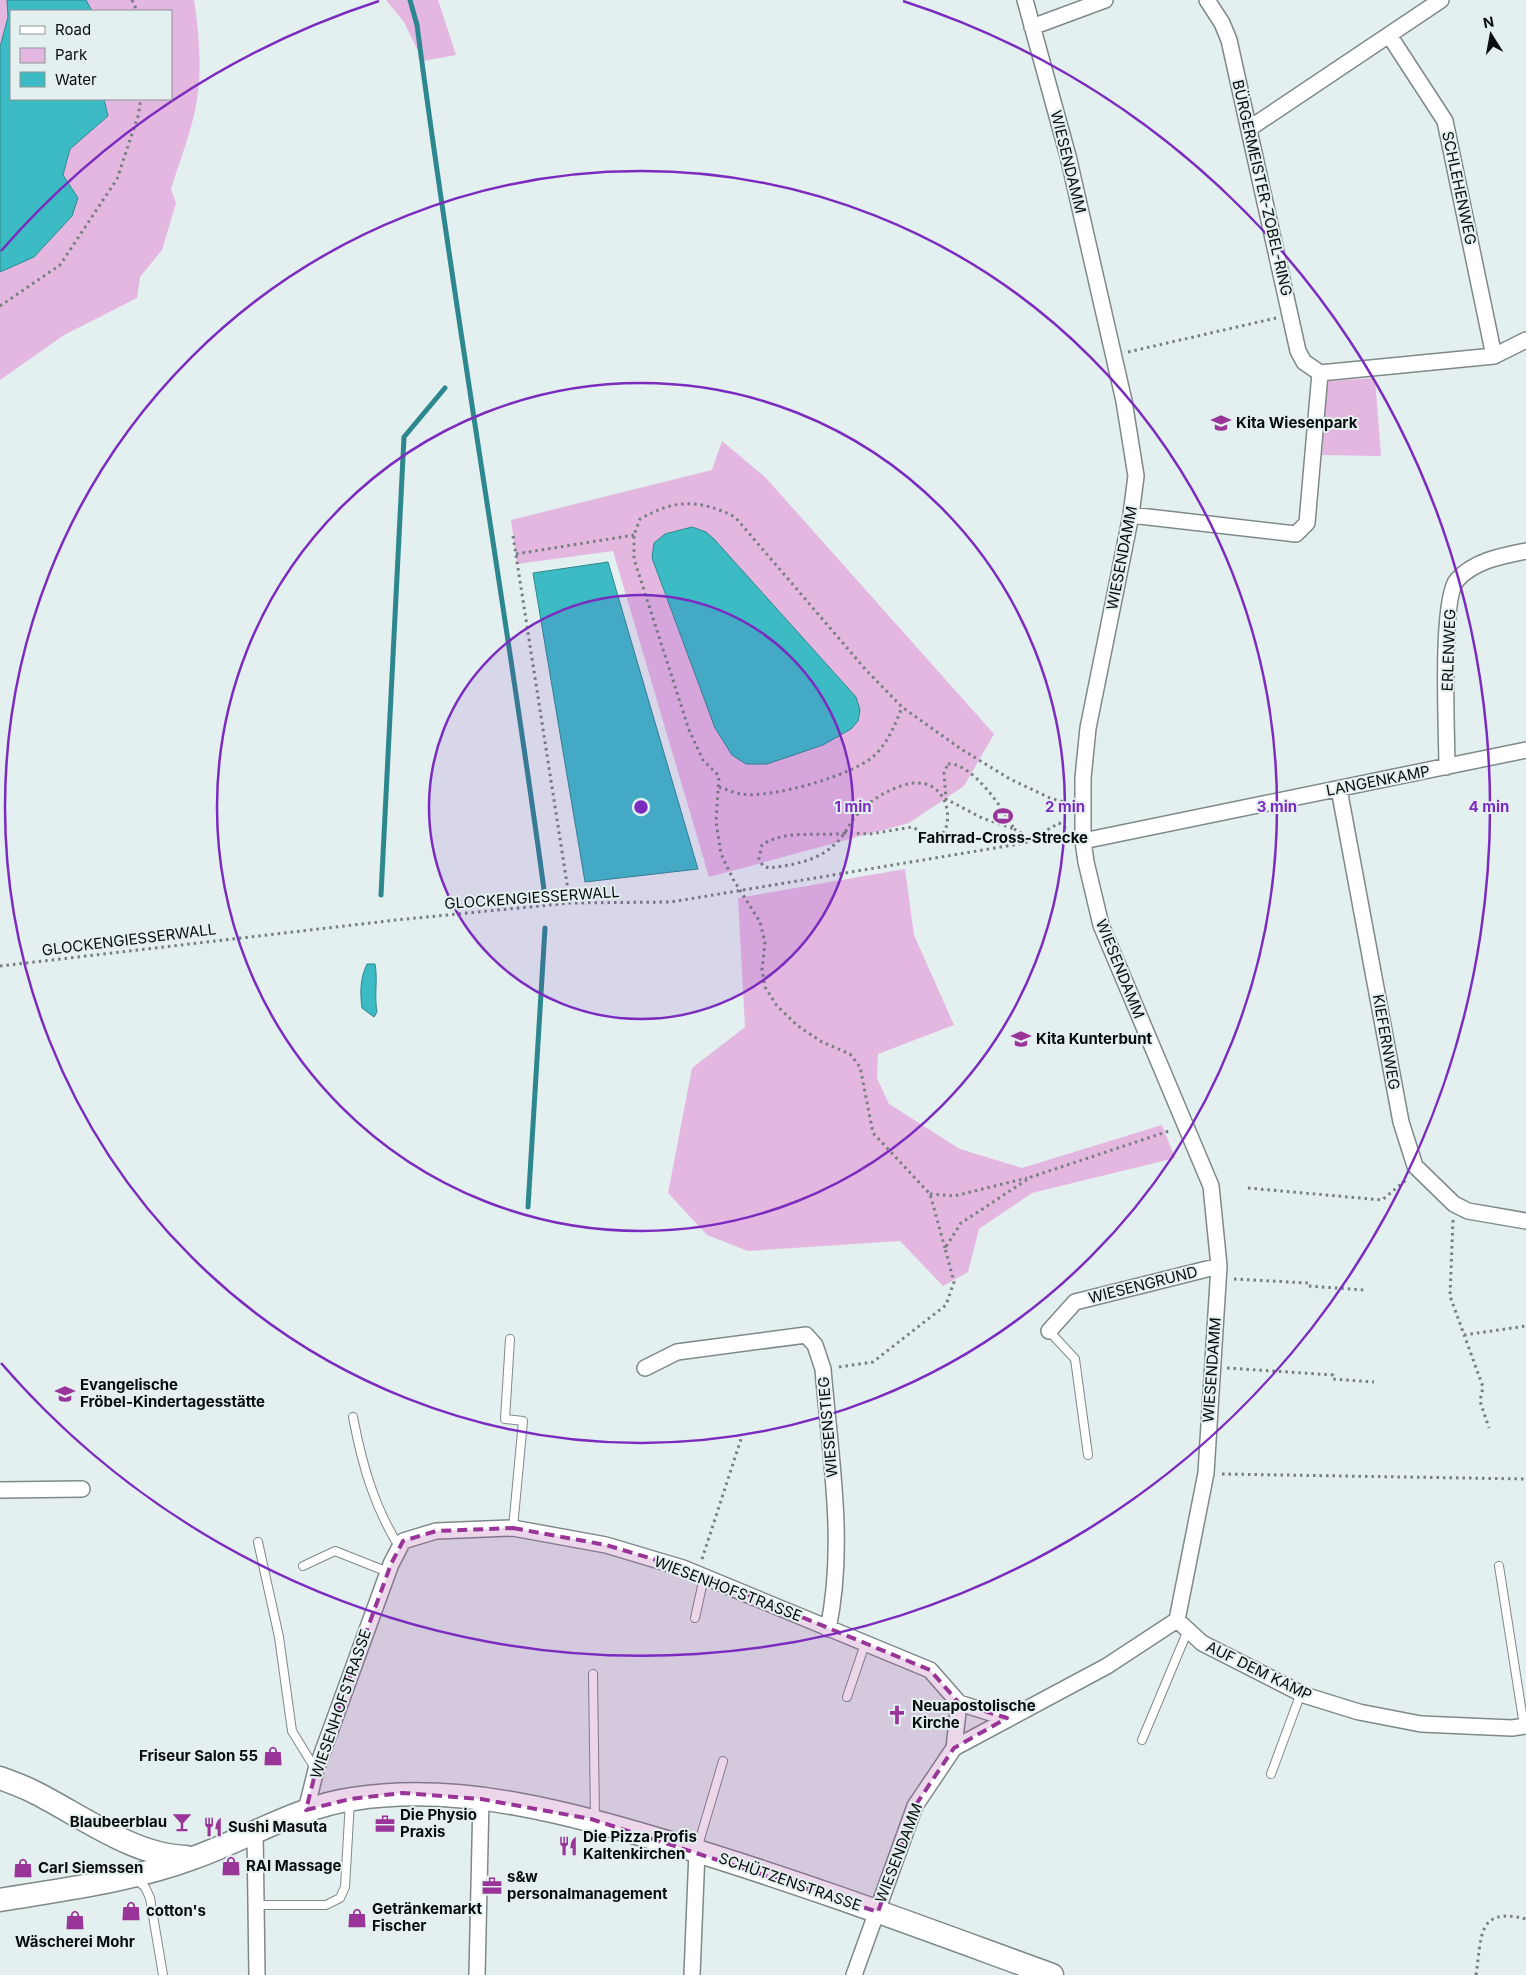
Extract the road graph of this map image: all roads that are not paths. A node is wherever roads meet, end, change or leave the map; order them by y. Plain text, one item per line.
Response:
1 (1025, 0) edge
2 (1105, 0) edge
3 (1207, 0) edge
4 (1441, 0) edge
5 (1032, 27) junction
6 (1389, 35) junction
7 (1250, 128) junction
8 (1526, 340) edge
9 (1494, 356) junction
10 (1320, 373) junction
11 (1131, 515) junction
12 (1526, 551) edge
13 (1526, 750) edge
14 (1447, 767) junction
15 (1340, 789) junction
16 (1083, 841) junction
17 (1526, 1221) edge
18 (1219, 1272) junction
19 (1049, 1331) joint
20 (510, 1339) dead end
21 (645, 1368) dead end
22 (353, 1417) dead end
23 (1088, 1455) dead end
24 (0, 1490) edge
25 (82, 1490) dead end
26 (513, 1528) junction
27 (258, 1542) dead end
28 (400, 1548) junction
29 (303, 1566) dead end
30 (1499, 1566) dead end
31 (388, 1572) junction
32 (700, 1576) junction
33 (695, 1618) dead end
34 (1182, 1625) junction
35 (828, 1629) junction
36 (865, 1644) junction
37 (593, 1674) dead end
38 (1302, 1694) junction
39 (847, 1697) dead end
40 (959, 1702) junction
41 (1007, 1718) junction
42 (1525, 1726) edge
43 (1142, 1740) dead end
44 (954, 1748) junction
45 (722, 1761) dead end
46 (316, 1770) junction
47 (1271, 1774) dead end
48 (0, 1778) edge
49 (350, 1799) junction
50 (482, 1799) junction
51 (306, 1810) junction
52 (595, 1820) junction
53 (256, 1831) junction
54 (134, 1844) junction
55 (697, 1851) junction
56 (197, 1857) junction
57 (132, 1876) junction
58 (0, 1900) edge
59 (257, 1905) junction
60 (878, 1912) junction
61 (163, 1975) edge
62 (257, 1975) edge
63 (477, 1975) edge
64 (692, 1975) edge
65 (854, 1975) edge
66 (1052, 1975) edge

1 - 5 street, WIESENDAMM
2 - 5 street
3 - 7 street, BÜRGERMEISTER-ZOBEL-RING
4 - 6 street
5 - 11 street, WIESENDAMM
6 - 7 street
6 - 9 street, SCHLEHENWEG
7 - 10 street, BÜRGERMEISTER-ZOBEL-RING
8 - 9 street
9 - 10 street
10 - 11 street
11 - 16 street, WIESENDAMM
12 - 14 street, ERLENWEG
13 - 14 street, LANGENKAMP
14 - 15 street, LANGENKAMP
15 - 16 street, LANGENKAMP
15 - 17 street, KIEFERNWEG
16 - 18 street, WIESENDAMM
18 - 19 street, WIESENGRUND
18 - 34 street, WIESENDAMM
19 - 23 lane
20 - 26 lane
21 - 35 street, WIESENSTIEG
22 - 28 lane
24 - 25 street
26 - 28 street, WIESENHOFSTRASSE
26 - 32 street, WIESENHOFSTRASSE
27 - 46 lane
28 - 31 street, WIESENHOFSTRASSE
29 - 31 lane
30 - 42 lane
31 - 46 street, WIESENHOFSTRASSE
32 - 33 lane
32 - 35 street, WIESENHOFSTRASSE
34 - 38 street, AUF DEM KAMP
34 - 41 street, WIESENDAMM
34 - 43 lane
35 - 36 street, WIESENHOFSTRASSE
36 - 39 lane
36 - 40 street, WIESENHOFSTRASSE
37 - 52 lane
38 - 42 street, AUF DEM KAMP
38 - 47 lane
40 - 41 street, WIESENHOFSTRASSE
40 - 44 street
41 - 44 street, WIESENDAMM
44 - 60 street, WIESENDAMM
45 - 55 lane
46 - 51 street, WIESENHOFSTRASSE
48 - 54 main road
49 - 50 main road, SCHÜTZENSTRASSE
49 - 51 main road, SCHÜTZENSTRASSE
49 - 59 lane
50 - 52 main road, SCHÜTZENSTRASSE
50 - 63 street
51 - 53 main road, SCHÜTZENSTRASSE
52 - 55 main road, SCHÜTZENSTRASSE
53 - 56 main road, SCHÜTZENSTRASSE
53 - 59 street
54 - 56 main road
54 - 57 main road
55 - 60 main road, SCHÜTZENSTRASSE
55 - 64 street
56 - 57 main road, SCHÜTZENSTRASSE
57 - 58 main road, SCHÜTZENSTRASSE
57 - 61 lane
59 - 62 street
60 - 65 street, WIESENDAMM
60 - 66 main road, SCHÜTZENSTRASSE

